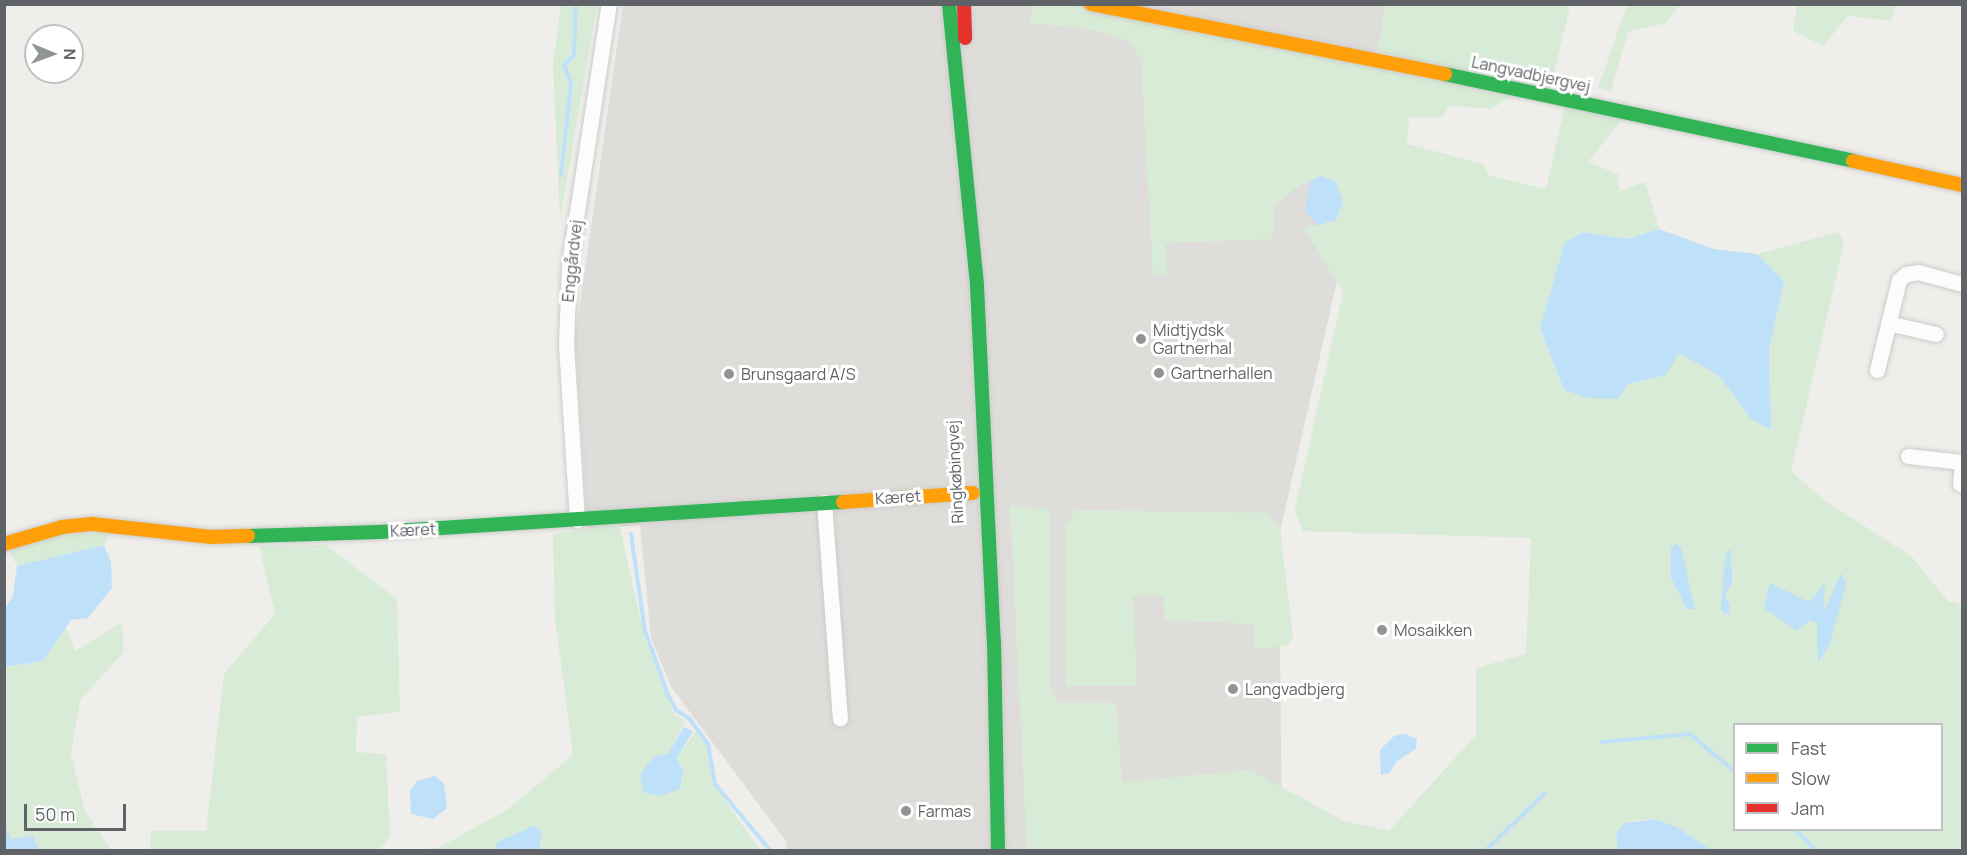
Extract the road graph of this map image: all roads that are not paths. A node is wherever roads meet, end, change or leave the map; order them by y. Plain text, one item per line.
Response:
1 (609, 4) edge
2 (949, 4) edge
3 (964, 4) edge
4 (1091, 4) edge
5 (963, 144) junction
6 (1962, 185) edge
7 (966, 191) junction
8 (1962, 284) edge
9 (1888, 323) junction
10 (1936, 334) dead end
11 (1877, 370) dead end
12 (1908, 456) dead end
13 (1960, 484) dead end
14 (973, 493) junction
15 (824, 502) junction
16 (577, 520) junction
17 (4, 544) edge
18 (840, 718) dead end
19 (993, 749) junction
20 (998, 850) edge

1 - 16 street, Enggårdvej
2 - 5 street, Ringkøbingvej
3 - 5 street, Ringkøbingvej
4 - 6 street, Langvadbjergvej
5 - 7 street, Ringkøbingvej
7 - 14 street, Ringkøbingvej
7 - 19 street, Ringkøbingvej
8 - 9 street
9 - 10 street
9 - 11 street
12 - 13 street
14 - 15 street, Kæret
14 - 19 street, Ringkøbingvej
15 - 16 street, Kæret
15 - 18 street
16 - 17 street, Kæret
19 - 20 street, Ringkøbingvej

